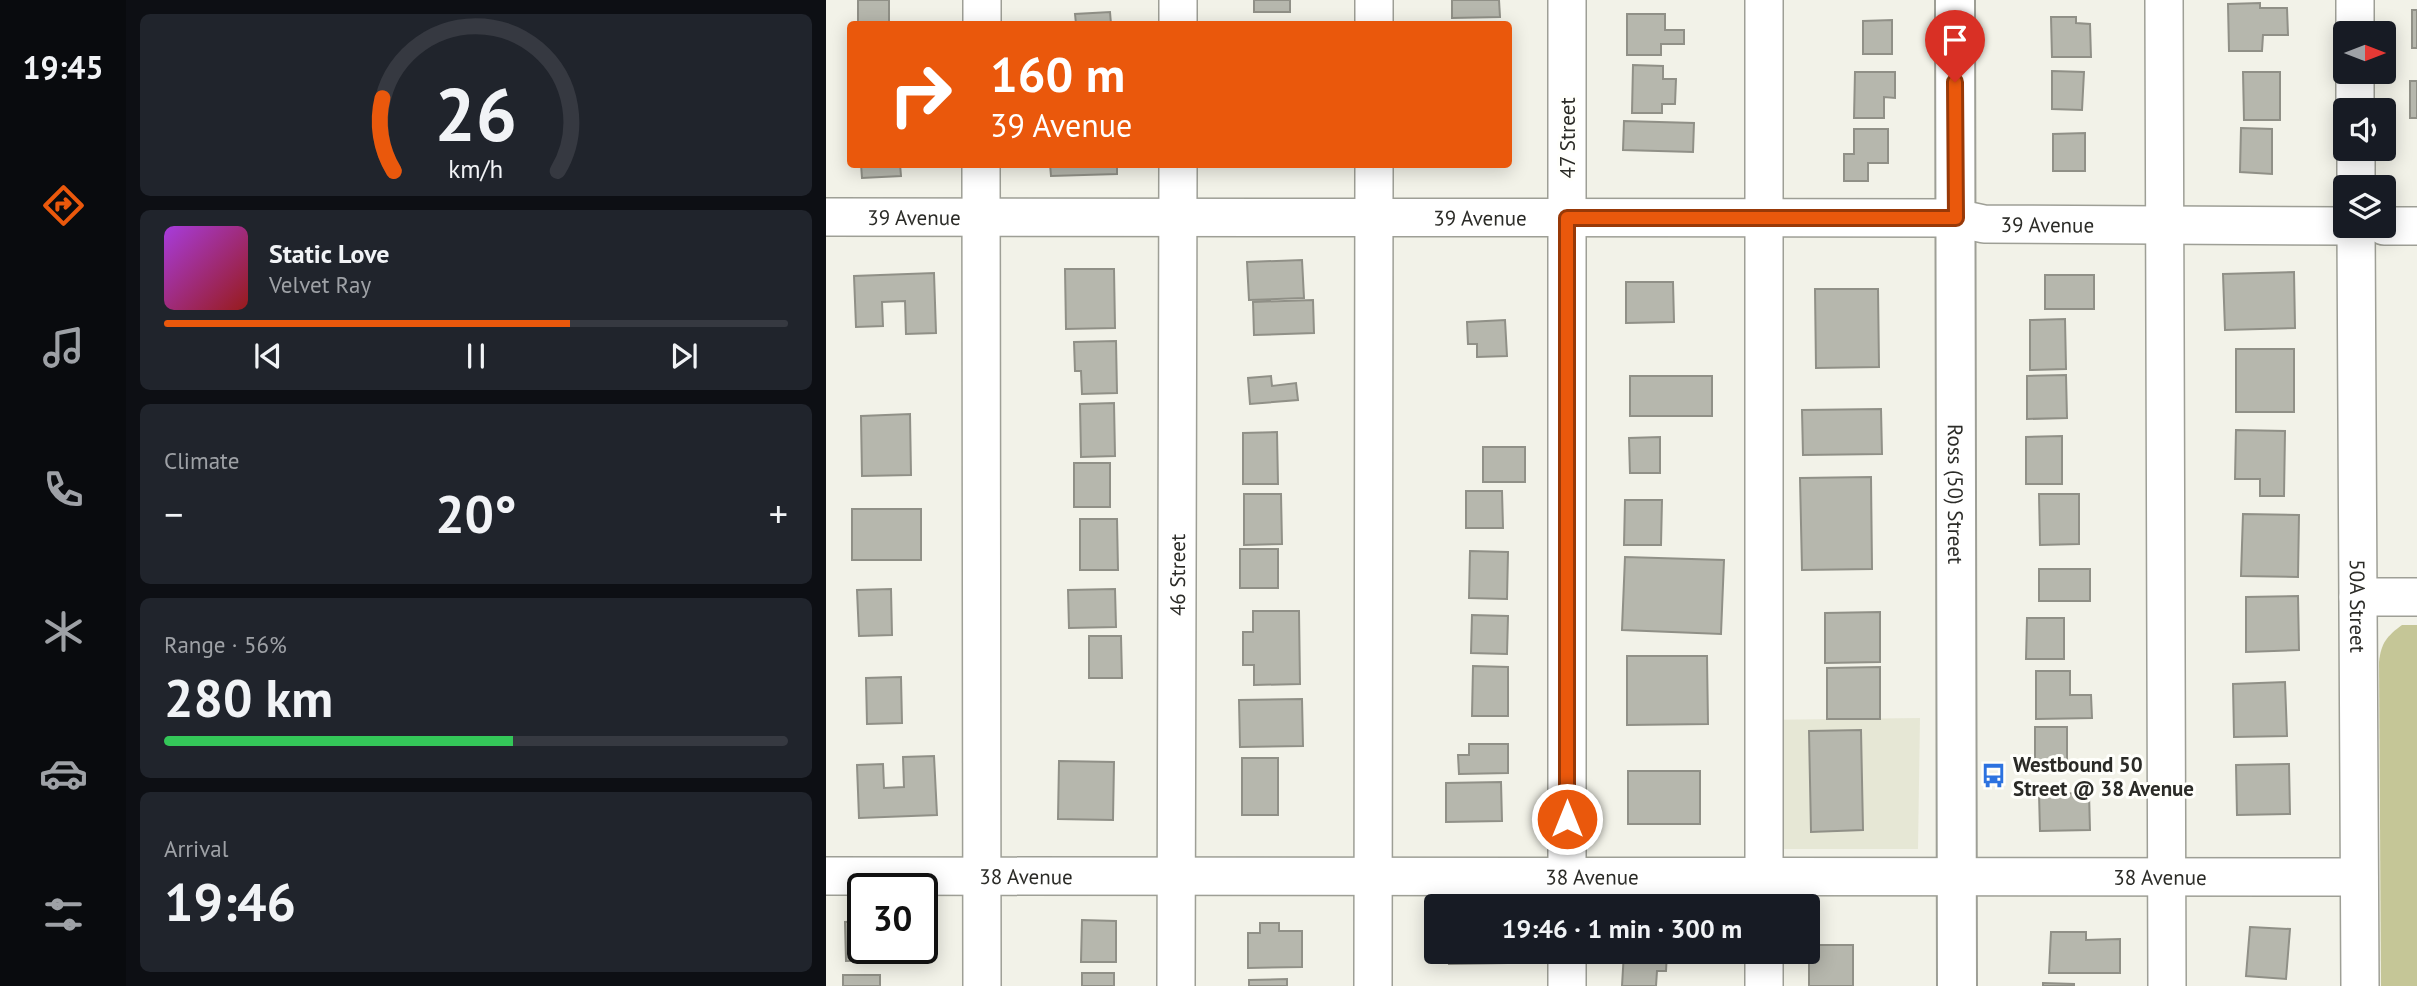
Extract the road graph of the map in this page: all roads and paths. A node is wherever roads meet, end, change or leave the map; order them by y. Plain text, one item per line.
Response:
1 (982, 0) edge
2 (1178, 0) edge
3 (1374, 0) edge
4 (1567, 0) edge
5 (1764, 0) edge
6 (1955, 0) edge
7 (2164, 0) edge
8 (2355, 0) edge
9 (982, 21) edge
10 (1178, 21) edge
11 (1374, 21) edge
12 (2355, 21) edge
13 (981, 168) edge
14 (1178, 168) edge
15 (1374, 168) edge
16 (826, 217) edge
17 (981, 217) junction
18 (1178, 217) junction
19 (1374, 217) junction
20 (1567, 218) junction
21 (1764, 218) junction
22 (1956, 218) junction
23 (2166, 225) junction
24 (2333, 226) edge
25 (2396, 226) edge
26 (2417, 226) edge
27 (2356, 238) edge
28 (2358, 597) junction
29 (2417, 597) edge
30 (826, 876) edge
31 (982, 876) junction
32 (1177, 876) junction
33 (1373, 877) junction
34 (1957, 877) junction
35 (2359, 877) junction
36 (2168, 878) junction
37 (1764, 891) edge
38 (1567, 892) edge
39 (1567, 964) edge
40 (1764, 964) edge
41 (982, 986) edge
42 (1177, 986) edge
43 (1373, 986) edge
44 (1567, 986) edge
45 (1764, 986) edge
46 (1957, 986) edge
47 (2167, 986) edge
48 (2360, 986) edge

1 - 9 street
2 - 10 street
3 - 11 street
4 - 20 street, 47 Street
5 - 21 street
6 - 22 main road, Ross (50) Street
7 - 23 street
8 - 12 street
13 - 17 street
14 - 18 street, 46 Street
15 - 19 street
16 - 17 street, 39 Avenue
17 - 18 street, 39 Avenue
17 - 31 street
18 - 19 street, 39 Avenue
18 - 32 street, 46 Street
19 - 20 street, 39 Avenue
19 - 33 street
20 - 21 street, 39 Avenue
20 - 38 street, 47 Street
21 - 22 street, 39 Avenue
21 - 37 street
22 - 23 street, 39 Avenue
22 - 34 main road, Ross (50) Street
23 - 24 street, 39 Avenue
23 - 36 street
25 - 26 street
27 - 28 street, 50A Street
28 - 29 street
28 - 35 street, 50A Street
30 - 31 street, 38 Avenue
31 - 32 street, 38 Avenue
31 - 41 street
32 - 33 street, 38 Avenue
32 - 42 street, 46 Street
33 - 38 street, 38 Avenue
33 - 43 street
34 - 36 street, 38 Avenue
34 - 37 street, 38 Avenue
34 - 46 main road, Ross (50) Street
35 - 36 street, 38 Avenue
35 - 48 street, 50A Street
36 - 47 street
37 - 38 street, 38 Avenue
39 - 44 street
40 - 45 street

